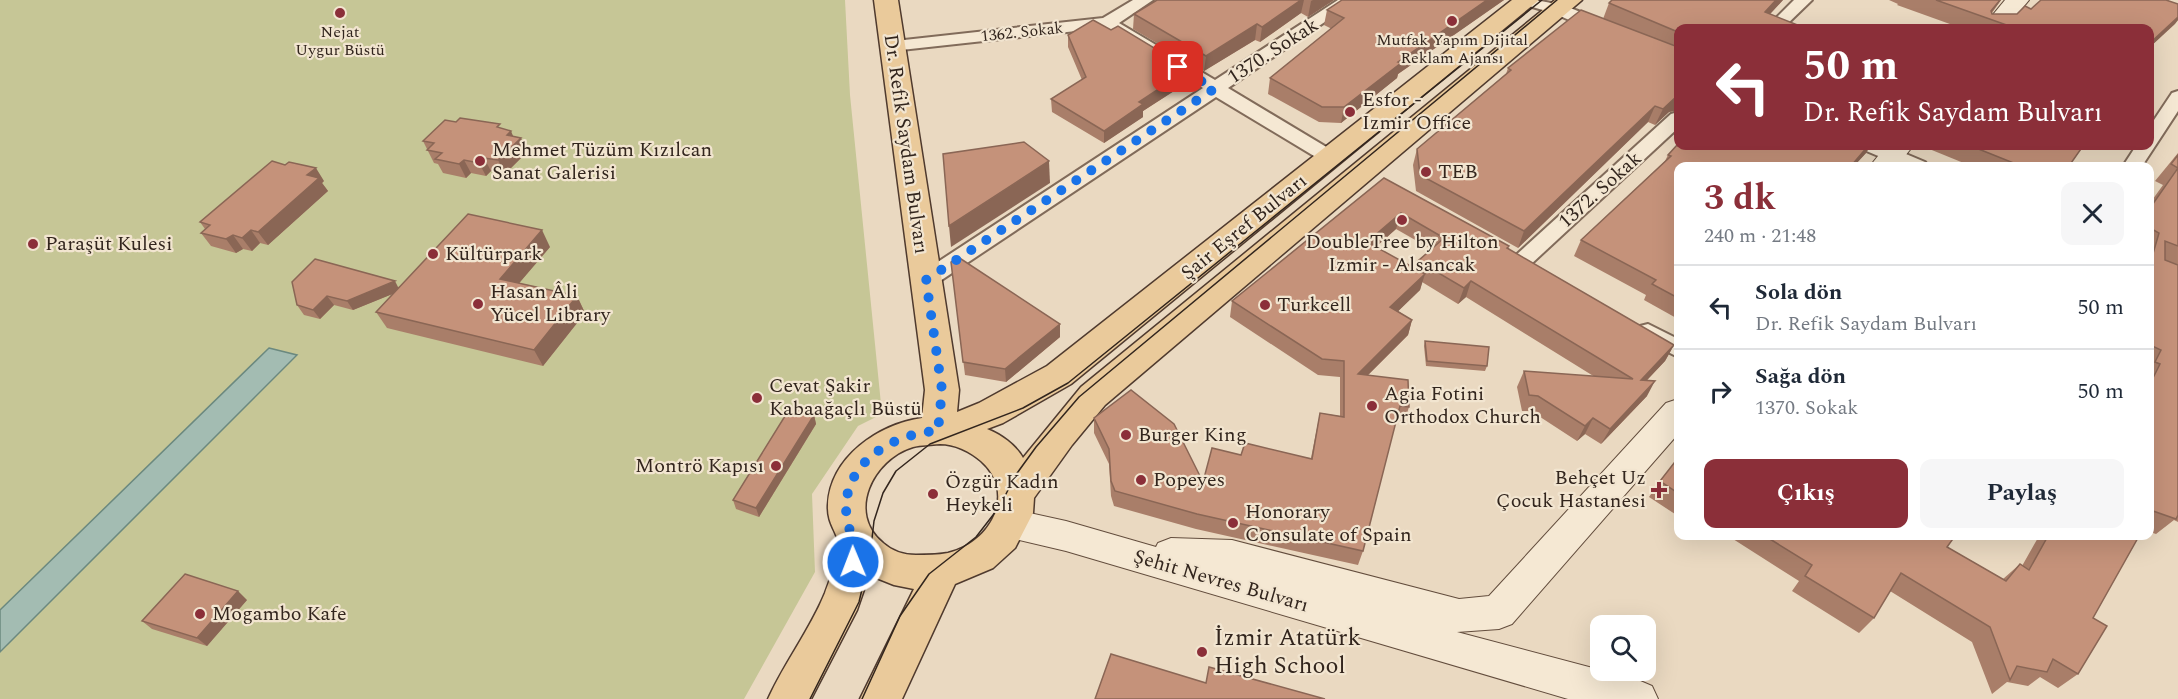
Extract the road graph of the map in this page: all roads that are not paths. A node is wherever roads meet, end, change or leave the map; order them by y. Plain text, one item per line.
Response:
1 (886, 0) edge
2 (1145, 0) edge
3 (1349, 0) edge
4 (1527, 0) edge
5 (1804, 0) edge
6 (2017, 0) edge
7 (1566, 3) edge
8 (1107, 23) junction
9 (1778, 24) edge
10 (1997, 24) edge
11 (1624, 36) edge
12 (892, 46) junction
13 (1214, 89) junction
14 (2178, 97) edge
15 (1674, 122) edge
16 (2154, 134) edge
17 (1887, 153) edge
18 (1330, 158) junction
19 (1908, 162) edge
20 (1502, 250) edge
21 (1522, 261) junction
22 (1543, 273) edge
23 (926, 280) junction
24 (1626, 320) edge
25 (1674, 348) edge
26 (1674, 416) edge
27 (943, 430) junction
28 (1015, 508) junction
29 (858, 544) junction
30 (1128, 553) junction
31 (942, 572) junction
32 (789, 699) edge
33 (881, 699) edge
34 (1638, 699) edge

1 - 12 main road, Dr. Refik Saydam Bulvarı
2 - 8 street, 1362. Sokak
3 - 13 street, 1370. Sokak
4 - 7 street
4 - 18 main road, Şair Eşref Bulvarı
5 - 9 street
6 - 10 street
7 - 11 street
7 - 28 main road
8 - 12 street, 1362. Sokak
8 - 13 street
12 - 23 main road, Dr. Refik Saydam Bulvarı
13 - 18 street
13 - 23 street, 1370. Sokak
14 - 16 street
15 - 21 street, 1372. Sokak
17 - 19 street
18 - 27 main road, Şair Eşref Bulvarı
20 - 21 street
21 - 22 street
23 - 27 main road, Dr. Refik Saydam Bulvarı
24 - 25 street
26 - 30 street
27 - 28 main road
27 - 29 main road
28 - 30 street, Şehit Nevres Bulvarı
28 - 31 main road
29 - 31 main road
29 - 32 main road
30 - 34 street, Şehit Nevres Bulvarı
31 - 33 main road

